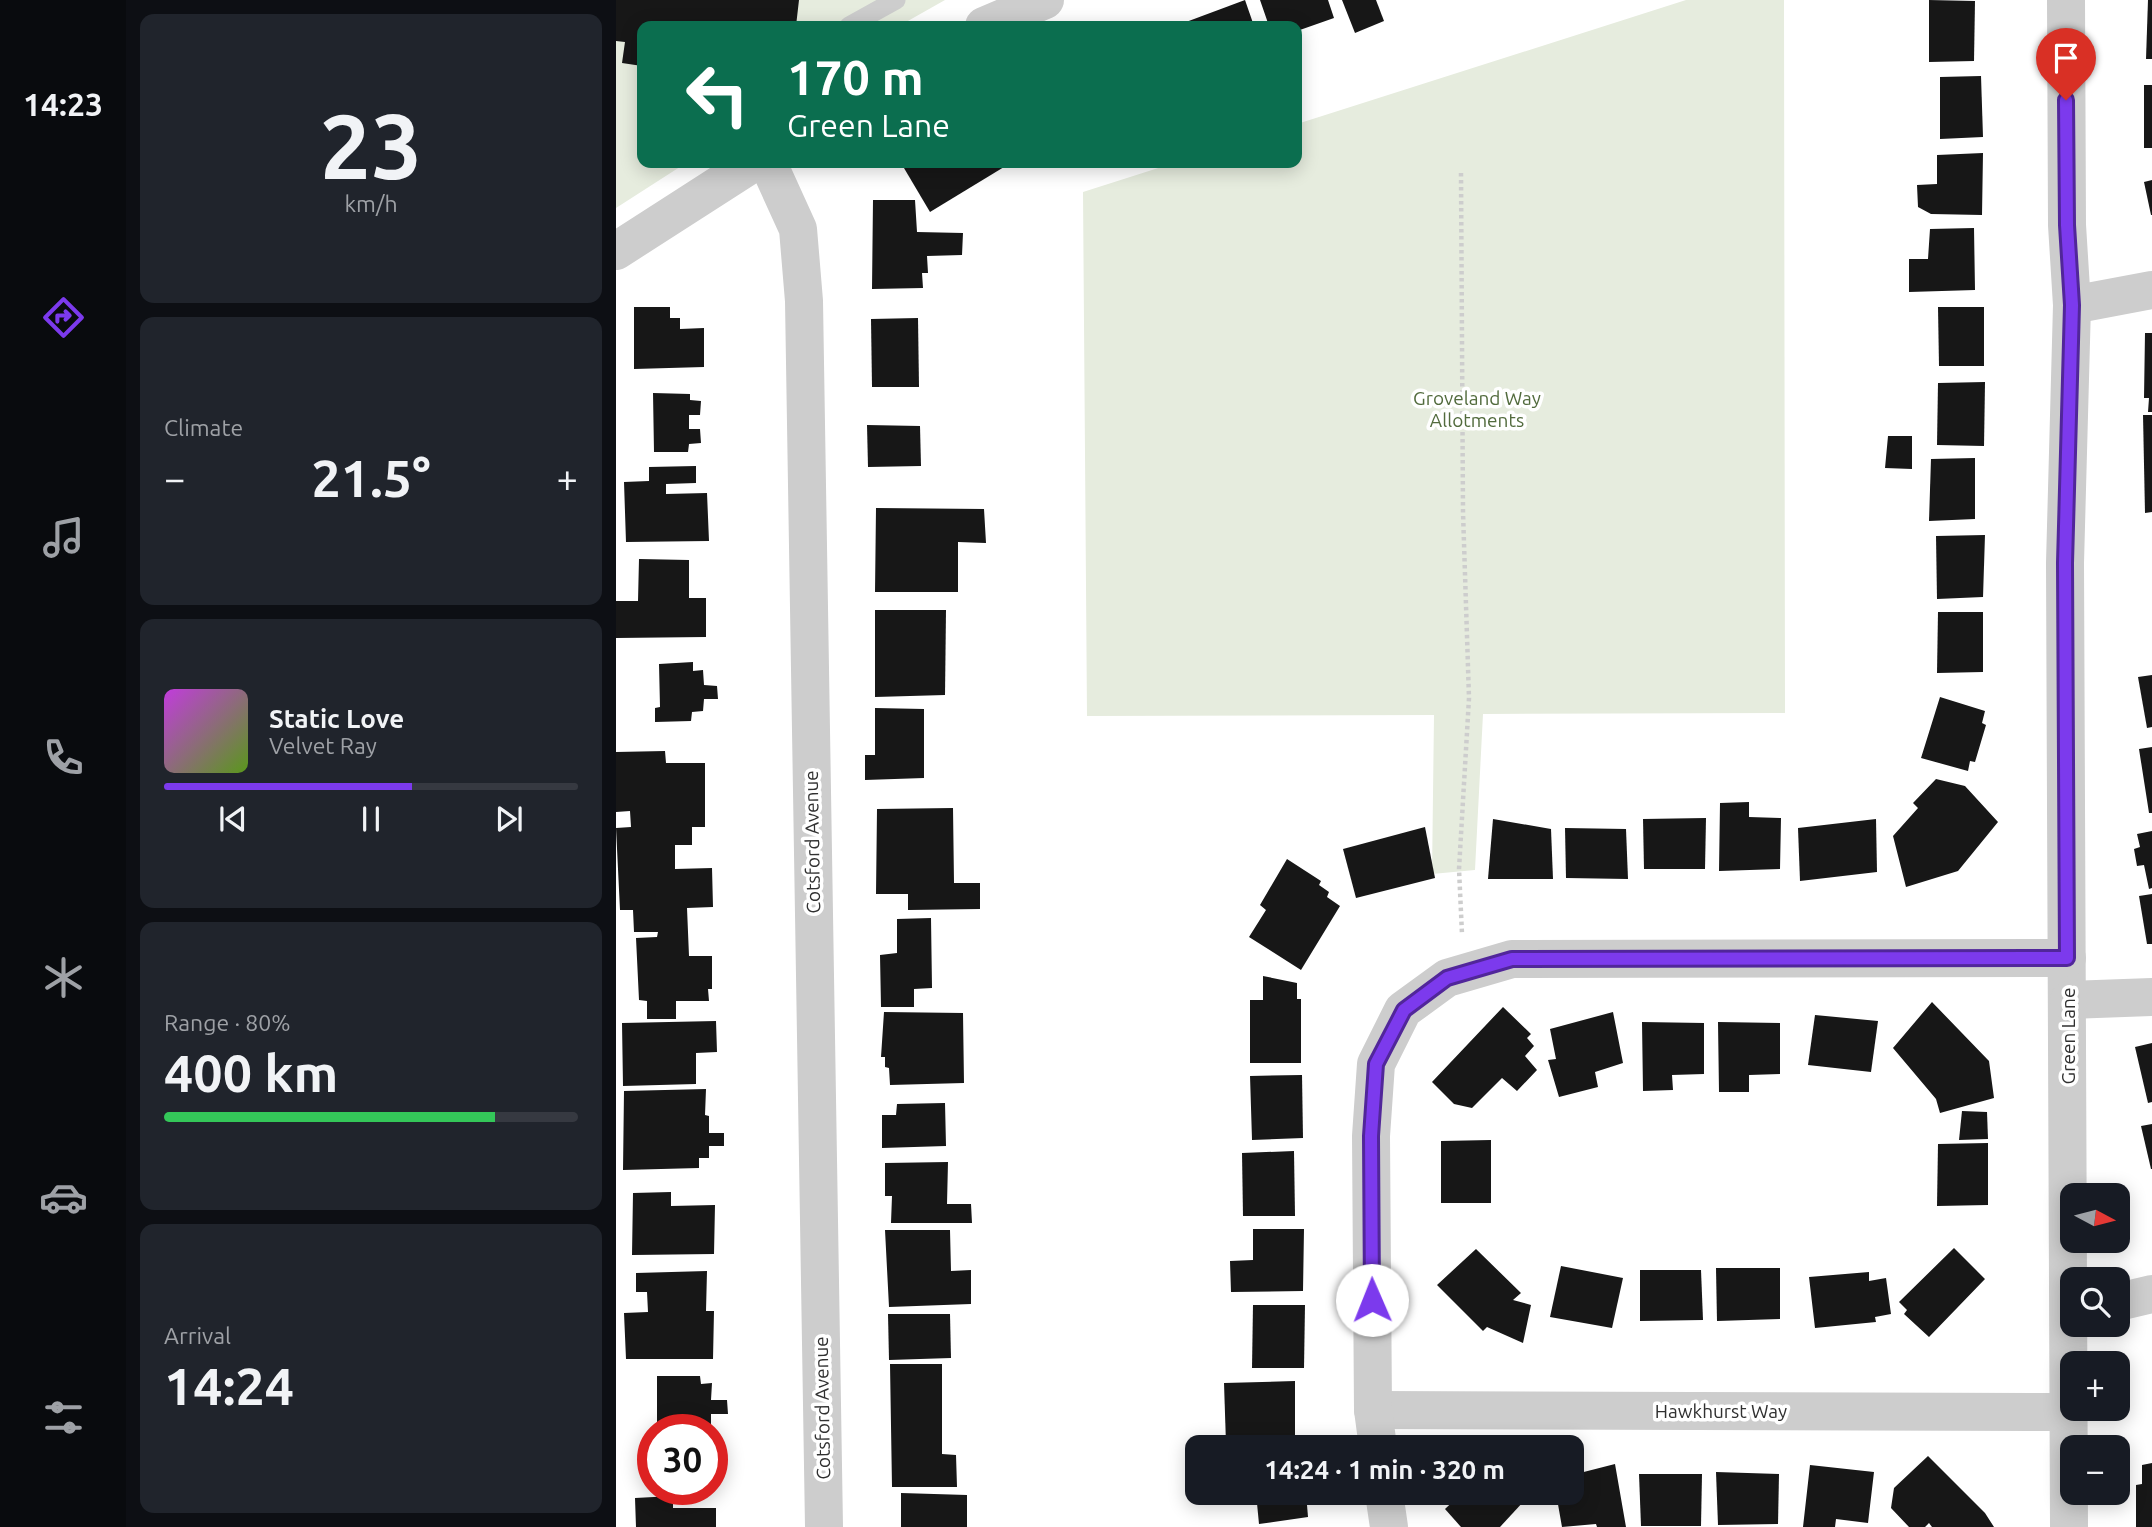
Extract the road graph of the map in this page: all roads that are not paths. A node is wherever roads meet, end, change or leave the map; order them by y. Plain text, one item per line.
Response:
1 (896, 0) edge
2 (1045, 0) edge
3 (2066, 0) edge
4 (858, 21) edge
5 (996, 21) edge
6 (745, 168) edge
7 (770, 168) edge
8 (616, 251) edge
9 (2152, 290) edge
10 (2072, 305) junction
11 (2067, 958) junction
12 (2152, 998) edge
13 (2069, 1000) junction
14 (2070, 1267) edge
15 (2152, 1294) edge
16 (2130, 1299) edge
17 (1373, 1410) junction
18 (2060, 1412) edge
19 (2069, 1421) edge
20 (1376, 1435) edge
21 (1385, 1505) edge
22 (824, 1527) edge
23 (1388, 1527) edge
24 (2069, 1527) edge

1 - 4 lane
2 - 5 street
3 - 10 street, Green Lane
6 - 8 street
7 - 22 street, Cotsford Avenue
9 - 10 street
10 - 11 street, Green Lane
11 - 13 street, Green Lane
11 - 17 street
12 - 13 street
13 - 14 street, Green Lane
15 - 16 street
17 - 18 street, Hawkhurst Way
17 - 20 street
19 - 24 street, Green Lane
21 - 23 street

